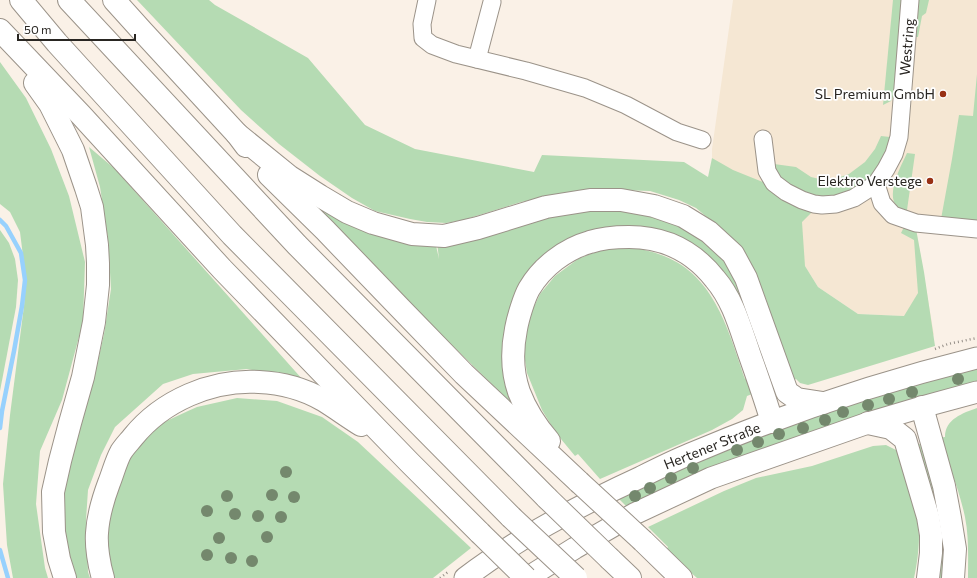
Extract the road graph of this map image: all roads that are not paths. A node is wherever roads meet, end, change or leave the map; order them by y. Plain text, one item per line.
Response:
1 (20, 0) edge
2 (69, 0) edge
3 (114, 0) edge
4 (427, 0) edge
5 (910, 0) edge
6 (492, 2) dead end
7 (0, 30) edge
8 (0, 36) edge
9 (477, 59) junction
10 (237, 134) junction
11 (763, 139) dead end
12 (702, 140) dead end
13 (876, 184) junction
14 (977, 229) edge
15 (977, 358) edge
16 (977, 392) edge
17 (823, 404) junction
18 (922, 407) junction
19 (772, 422) junction
20 (868, 423) junction
21 (409, 462) junction
22 (579, 482) junction
23 (65, 578) edge
24 (103, 578) edge
25 (465, 578) edge
26 (526, 578) edge
27 (576, 578) edge
28 (630, 578) edge
29 (681, 578) edge
30 (928, 578) edge
31 (953, 578) edge

1 - 27 highway, bridge
2 - 28 highway, bridge
3 - 10 highway
4 - 9 street
5 - 13 street, Westring
6 - 9 street
7 - 21 highway
8 - 23 highway
9 - 12 street
10 - 17 highway
10 - 22 highway
11 - 13 street, Westring
13 - 14 street
15 - 17 main road, Hertener Straße
16 - 18 main road
17 - 19 main road, Hertener Straße
18 - 20 main road
18 - 31 highway
19 - 22 highway
19 - 25 main road, Hertener Straße
20 - 26 main road
20 - 30 highway
21 - 24 highway
21 - 26 highway, bridge
22 - 29 highway, bridge

